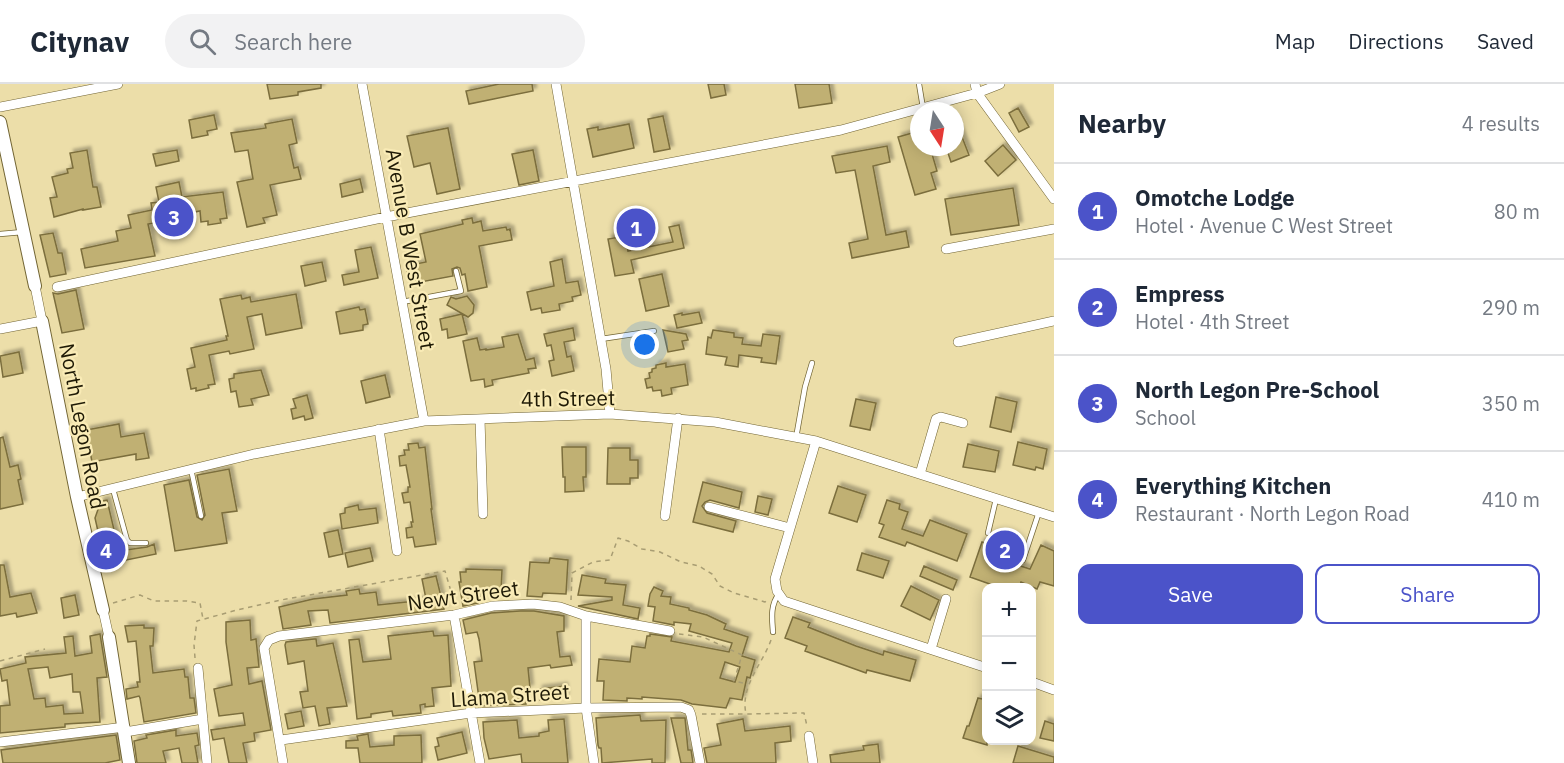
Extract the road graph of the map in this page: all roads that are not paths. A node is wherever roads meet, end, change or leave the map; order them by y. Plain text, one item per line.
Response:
1 (118, 84) edge
2 (362, 84) edge
3 (556, 84) edge
4 (919, 84) edge
5 (1000, 84) edge
6 (976, 88) edge
7 (921, 102) edge
8 (938, 102) edge
9 (0, 107) edge
10 (910, 111) edge
11 (0, 122) edge
12 (574, 181) junction
13 (1053, 194) edge
14 (387, 217) junction
15 (1054, 229) edge
16 (23, 232) junction
17 (0, 234) edge
18 (946, 249) dead end
19 (456, 272) dead end
20 (35, 286) joint
21 (57, 287) dead end
22 (402, 302) junction
23 (42, 321) junction
24 (1054, 321) edge
25 (0, 329) edge
26 (654, 331) dead end
27 (601, 339) junction
28 (958, 342) dead end
29 (812, 363) dead end
30 (610, 414) junction
31 (678, 418) junction
32 (480, 419) junction
33 (424, 421) junction
34 (963, 423) dead end
35 (380, 429) junction
36 (796, 438) junction
37 (816, 441) junction
38 (190, 468) junction
39 (920, 474) junction
40 (112, 487) junction
41 (76, 497) junction
42 (996, 499) junction
43 (709, 507) dead end
44 (1039, 512) junction
45 (483, 514) dead end
46 (201, 516) dead end
47 (665, 516) dead end
48 (1054, 518) edge
49 (790, 528) junction
50 (988, 532) dead end
51 (146, 543) dead end
52 (398, 551) dead end
53 (1023, 560) dead end
54 (779, 592) junction
55 (946, 599) dead end
56 (102, 608) joint
57 (457, 615) junction
58 (585, 616) junction
59 (670, 632) road end
60 (773, 632) road end
61 (109, 637) joint
62 (931, 650) junction
63 (982, 666) edge
64 (198, 668) road end
65 (1036, 683) edge
66 (1054, 690) edge
67 (586, 708) junction
68 (471, 713) junction
69 (203, 719) junction
70 (125, 730) junction
71 (809, 736) road end
72 (281, 740) junction
73 (0, 742) edge
74 (129, 763) edge
75 (207, 763) edge
76 (284, 763) edge
77 (480, 763) edge
78 (594, 763) edge
79 (700, 763) edge
80 (813, 763) edge

1 - 9 street
2 - 14 street, Avenue B West Street
3 - 12 street
4 - 7 lane
5 - 6 street
6 - 8 street
6 - 13 street
10 - 12 street
11 - 16 street
12 - 14 street
12 - 27 street
14 - 21 street
14 - 22 street, Avenue B West Street
15 - 18 street
16 - 17 lane
16 - 20 street
19 - 22 lane
20 - 23 street
22 - 33 street, Avenue B West Street
23 - 25 street
23 - 41 street, North Legon Road
24 - 28 street
26 - 27 lane
27 - 30 street
29 - 36 lane
30 - 31 street, 4th Street
30 - 32 street, 4th Street
31 - 36 street, 4th Street
31 - 47 street
32 - 33 street, 4th Street
32 - 45 street
33 - 35 street, 4th Street
34 - 39 street
35 - 38 street, 4th Street
35 - 52 street
36 - 37 street, 4th Street
37 - 39 street, 4th Street
37 - 49 street
38 - 40 street, 4th Street
38 - 46 lane
39 - 42 street, 4th Street
40 - 41 street, 4th Street
40 - 51 lane
41 - 56 street, North Legon Road
42 - 44 street, 4th Street
42 - 50 lane
43 - 49 street
44 - 48 street, 4th Street
44 - 53 lane
49 - 54 street
54 - 60 lane
54 - 62 street
55 - 62 street
56 - 61 street
57 - 58 street, Newt Street
57 - 68 street
57 - 72 street, Newt Street
58 - 59 street, Newt Street
58 - 67 street
61 - 70 street
62 - 63 street
64 - 69 street
65 - 66 street
67 - 68 street, Llama Street
67 - 78 street
67 - 79 street, Llama Street
68 - 72 street, Llama Street
68 - 77 street
69 - 70 street
69 - 75 street
70 - 73 street
70 - 74 street
71 - 80 street
72 - 76 street

